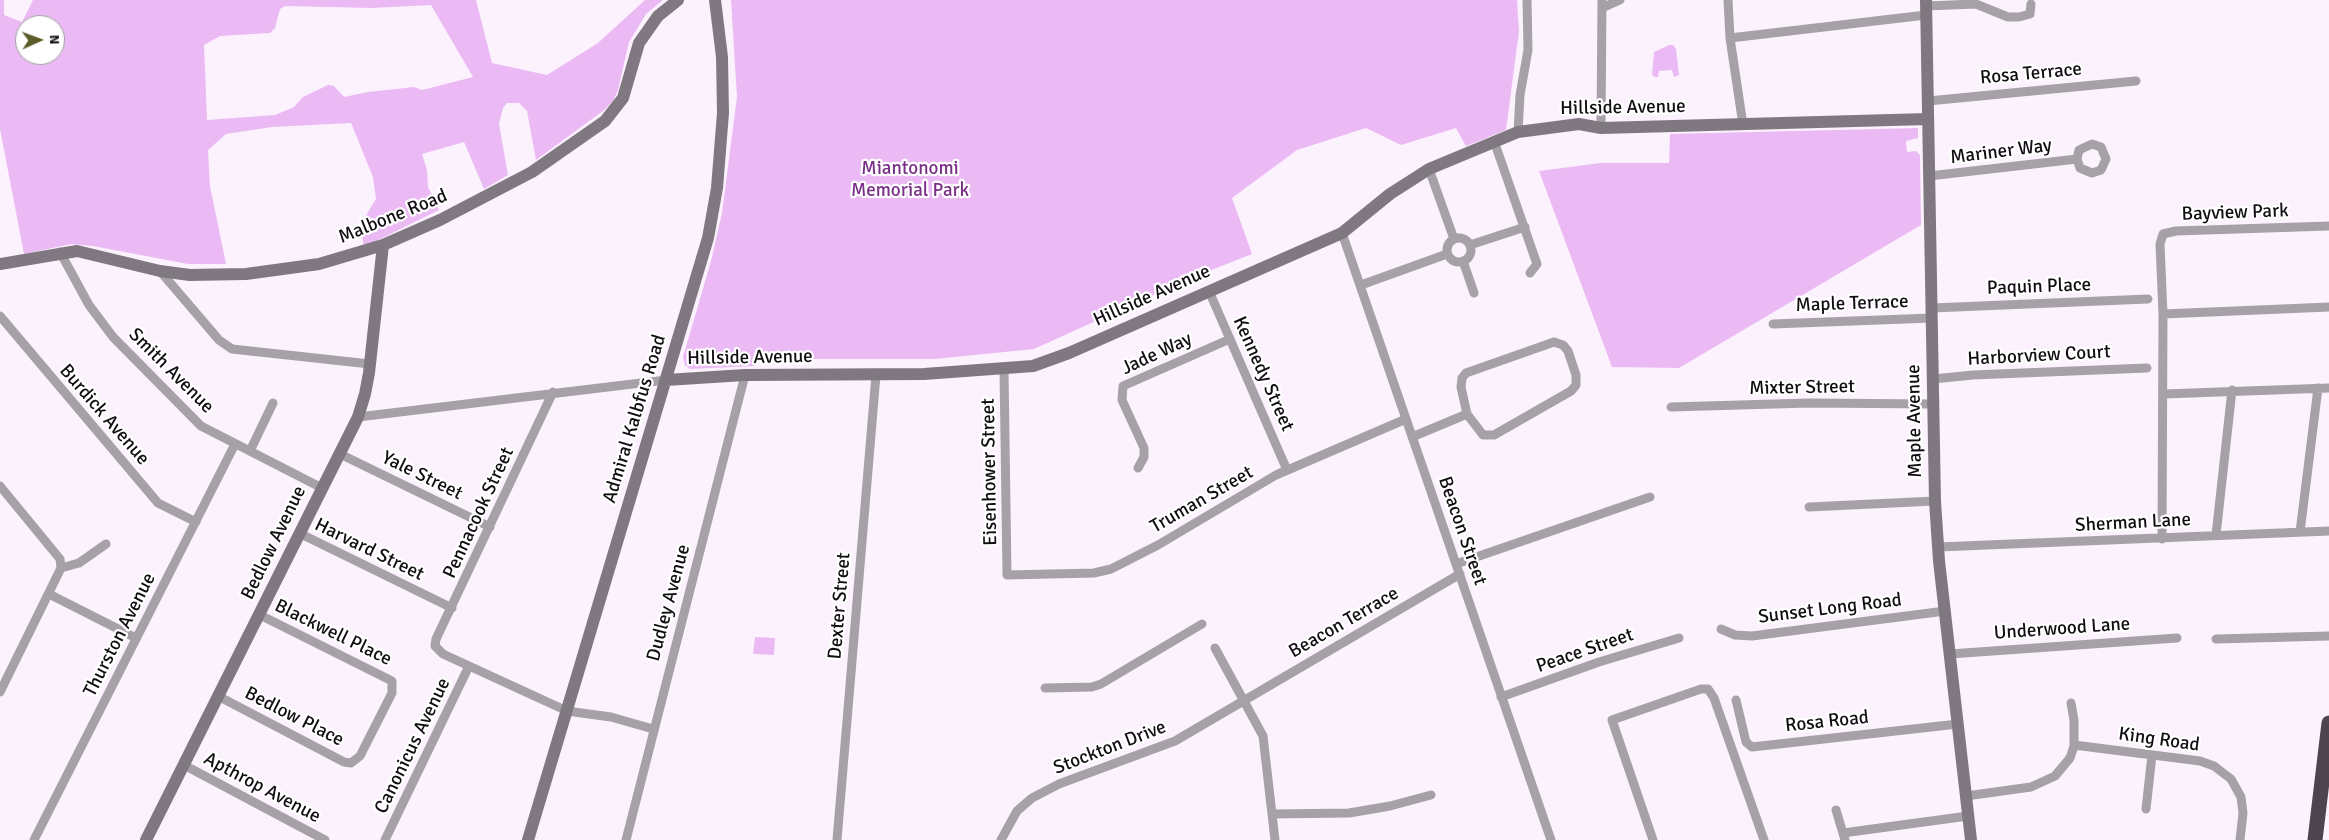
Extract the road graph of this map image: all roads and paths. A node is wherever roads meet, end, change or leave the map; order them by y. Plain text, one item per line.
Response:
1 (678, 0) edge
2 (715, 0) edge
3 (1527, 0) edge
4 (1620, 0) edge
5 (1728, 0) edge
6 (1602, 4) edge
7 (2031, 4) dead end
8 (1926, 7) edge
9 (1730, 38) junction
10 (2136, 81) dead end
11 (1928, 101) junction
12 (1928, 119) junction
13 (1743, 125) junction
14 (1601, 128) junction
15 (1518, 132) junction
16 (1494, 142) junction
17 (2077, 159) dead end
18 (1430, 169) junction
19 (1929, 176) junction
20 (2329, 226) edge
21 (1524, 227) junction
22 (1342, 232) junction
23 (1454, 239) junction
24 (383, 245) junction
25 (1470, 246) junction
26 (60, 252) junction
27 (1447, 254) junction
28 (1463, 261) junction
29 (0, 264) edge
30 (160, 271) junction
31 (1530, 273) dead end
32 (1361, 285) junction
33 (1210, 291) junction
34 (1474, 293) dead end
35 (2148, 299) dead end
36 (2329, 307) edge
37 (1932, 313) junction
38 (2163, 314) junction
39 (0, 316) edge
40 (1773, 324) dead end
41 (1230, 339) junction
42 (370, 364) junction
43 (2147, 368) dead end
44 (1004, 370) junction
45 (746, 375) junction
46 (876, 375) junction
47 (666, 380) junction
48 (1933, 380) junction
49 (2318, 388) junction
50 (2329, 388) edge
51 (2232, 390) junction
52 (553, 392) junction
53 (2164, 394) junction
54 (273, 403) dead end
55 (1933, 404) junction
56 (1671, 407) dead end
57 (1467, 414) junction
58 (358, 417) junction
59 (1406, 419) junction
60 (1412, 437) junction
61 (235, 444) junction
62 (250, 451) junction
63 (340, 454) junction
64 (1138, 468) dead end
65 (1287, 470) junction
66 (0, 486) edge
67 (322, 488) junction
68 (1650, 498) dead end
69 (1936, 501) junction
70 (1809, 507) dead end
71 (196, 522) junction
72 (490, 527) junction
73 (2329, 531) edge
74 (2300, 532) junction
75 (299, 533) junction
76 (2216, 535) junction
77 (2162, 539) junction
78 (106, 544) dead end
79 (1938, 547) junction
80 (1456, 564) junction
81 (61, 568) junction
82 (1460, 574) junction
83 (1007, 575) joint
84 (49, 594) junction
85 (452, 608) junction
86 (1945, 611) junction
87 (260, 615) junction
88 (1198, 626) dead end
89 (1721, 629) dead end
90 (2329, 636) edge
91 (136, 638) junction
92 (1679, 638) dead end
93 (2177, 638) dead end
94 (2216, 639) dead end
95 (1215, 648) dead end
96 (1950, 654) junction
97 (470, 666) junction
98 (1045, 688) dead end
99 (0, 692) edge
100 (218, 696) junction
101 (1501, 697) junction
102 (1736, 700) dead end
103 (1245, 701) junction
104 (2071, 703) dead end
105 (567, 711) junction
106 (1958, 724) junction
107 (2329, 724) edge
108 (654, 729) junction
109 (2074, 745) junction
110 (2152, 755) junction
111 (2327, 757) edge
112 (356, 760) joint
113 (184, 765) junction
114 (1431, 795) dead end
115 (1966, 796) junction
116 (2146, 809) dead end
117 (1836, 810) dead end
118 (1272, 814) junction
119 (1968, 816) junction
120 (1844, 836) edge
121 (150, 839) edge
122 (388, 839) edge
123 (2318, 839) edge
124 (34, 840) edge
125 (325, 840) edge
126 (528, 840) edge
127 (626, 840) edge
128 (837, 840) edge
129 (1001, 840) edge
130 (1275, 840) edge
131 (1551, 840) edge
132 (1653, 840) edge
133 (1764, 840) edge
134 (1971, 840) edge
135 (2240, 840) edge

1 - 24 street, Malbone Road
2 - 47 street, Admiral Kalbfus Road
3 - 15 street
4 - 6 street
5 - 9 street
6 - 14 street
7 - 8 street
8 - 9 street
8 - 11 street, Maple Avenue
9 - 13 street
10 - 11 street, Rosa Terrace
11 - 12 street, Maple Avenue
12 - 13 street, Hillside Avenue
12 - 19 street, Maple Avenue
13 - 14 street, Hillside Avenue
14 - 15 street, Hillside Avenue
15 - 16 street, Hillside Avenue
16 - 18 street, Hillside Avenue
16 - 21 street
17 - 19 street, Mariner Way
18 - 22 street, Hillside Avenue
18 - 23 street
19 - 37 street, Maple Avenue
20 - 38 street, Bayview Park
21 - 25 street
21 - 31 street
22 - 32 street, Beacon Street
22 - 33 street, Hillside Avenue
23 - 25 street
23 - 27 street
24 - 30 street, Malbone Road
24 - 42 street, Bedlow Avenue
25 - 28 street
26 - 29 street, Malbone Road
26 - 30 street, Malbone Road
26 - 61 street, Smith Avenue
27 - 28 street
27 - 32 street
28 - 34 street
30 - 42 street
32 - 59 street, Beacon Street
33 - 41 street, Kennedy Street
33 - 44 street, Hillside Avenue
35 - 37 street, Paquin Place
36 - 38 street
37 - 40 street, Maple Terrace
37 - 48 street, Maple Avenue
38 - 53 street, Bayview Park
39 - 71 street, Burdick Avenue
41 - 64 street, Jade Way
41 - 65 street, Kennedy Street
42 - 58 street, Bedlow Avenue
43 - 48 street, Harborview Court
44 - 46 street, Hillside Avenue
44 - 83 street, Eisenhower Street
45 - 46 street, Hillside Avenue
45 - 47 street, Hillside Avenue
45 - 108 street, Dudley Avenue
46 - 128 street, Dexter Street
47 - 52 street, Hillside Avenue
47 - 105 street, Admiral Kalbfus Road
48 - 55 street, Maple Avenue
49 - 50 street
49 - 51 street
49 - 74 street
51 - 53 street
51 - 76 street
52 - 58 street, Hillside Avenue
52 - 72 street, Pennacook Street
53 - 77 street, Bayview Park
54 - 62 street
55 - 56 street, Mixter Street
55 - 69 street, Maple Avenue
57 - 57 street
57 - 60 street
58 - 63 street, Bedlow Avenue
59 - 60 street, Beacon Street
59 - 65 street, Truman Street
60 - 80 street, Beacon Street
61 - 62 street, Smith Avenue
61 - 71 street, Thurston Avenue
62 - 67 street, Smith Avenue
63 - 67 street, Bedlow Avenue
63 - 72 street, Yale Street
65 - 83 street, Truman Street
66 - 81 street
67 - 75 street, Bedlow Avenue
68 - 80 street
69 - 70 street
69 - 79 street, Maple Avenue
71 - 91 street, Thurston Avenue
72 - 85 street, Pennacook Street
73 - 74 street, Sherman Lane
74 - 76 street, Sherman Lane
75 - 85 street, Harvard Street
75 - 87 street, Bedlow Avenue
76 - 77 street, Sherman Lane
77 - 79 street, Sherman Lane
78 - 81 street
79 - 86 street, Maple Avenue
80 - 82 street, Beacon Street
81 - 84 street
82 - 101 street, Beacon Street
82 - 103 street, Beacon Terrace
84 - 91 street
84 - 99 street
85 - 97 street, Pennacook Street
86 - 89 street, Sunset Long Road
86 - 96 street, Maple Avenue
87 - 100 street, Bedlow Avenue
87 - 112 street, Blackwell Place
88 - 98 street
90 - 94 street
91 - 124 street, Thurston Avenue
92 - 101 street, Peace Street
93 - 96 street, Underwood Lane
95 - 103 street
96 - 106 street, Maple Avenue
97 - 105 street
97 - 122 street, Canonicus Avenue
100 - 112 street, Bedlow Place
100 - 113 street, Bedlow Avenue
101 - 131 street, Beacon Street
102 - 106 street, Rosa Road
103 - 118 street
103 - 129 street, Stockton Drive
104 - 109 street
105 - 108 street
105 - 126 street, Admiral Kalbfus Road
106 - 115 street, Maple Avenue
107 - 111 highway
108 - 127 street, Dudley Avenue
109 - 110 street, King Road
109 - 115 street
110 - 116 street
110 - 135 street, King Road
111 - 123 highway
113 - 121 street, Bedlow Avenue
113 - 125 street, Apthrop Avenue
114 - 118 street
115 - 119 street, Maple Avenue
117 - 120 street
118 - 130 street
119 - 120 street
119 - 134 street, Maple Avenue
132 - 133 street

